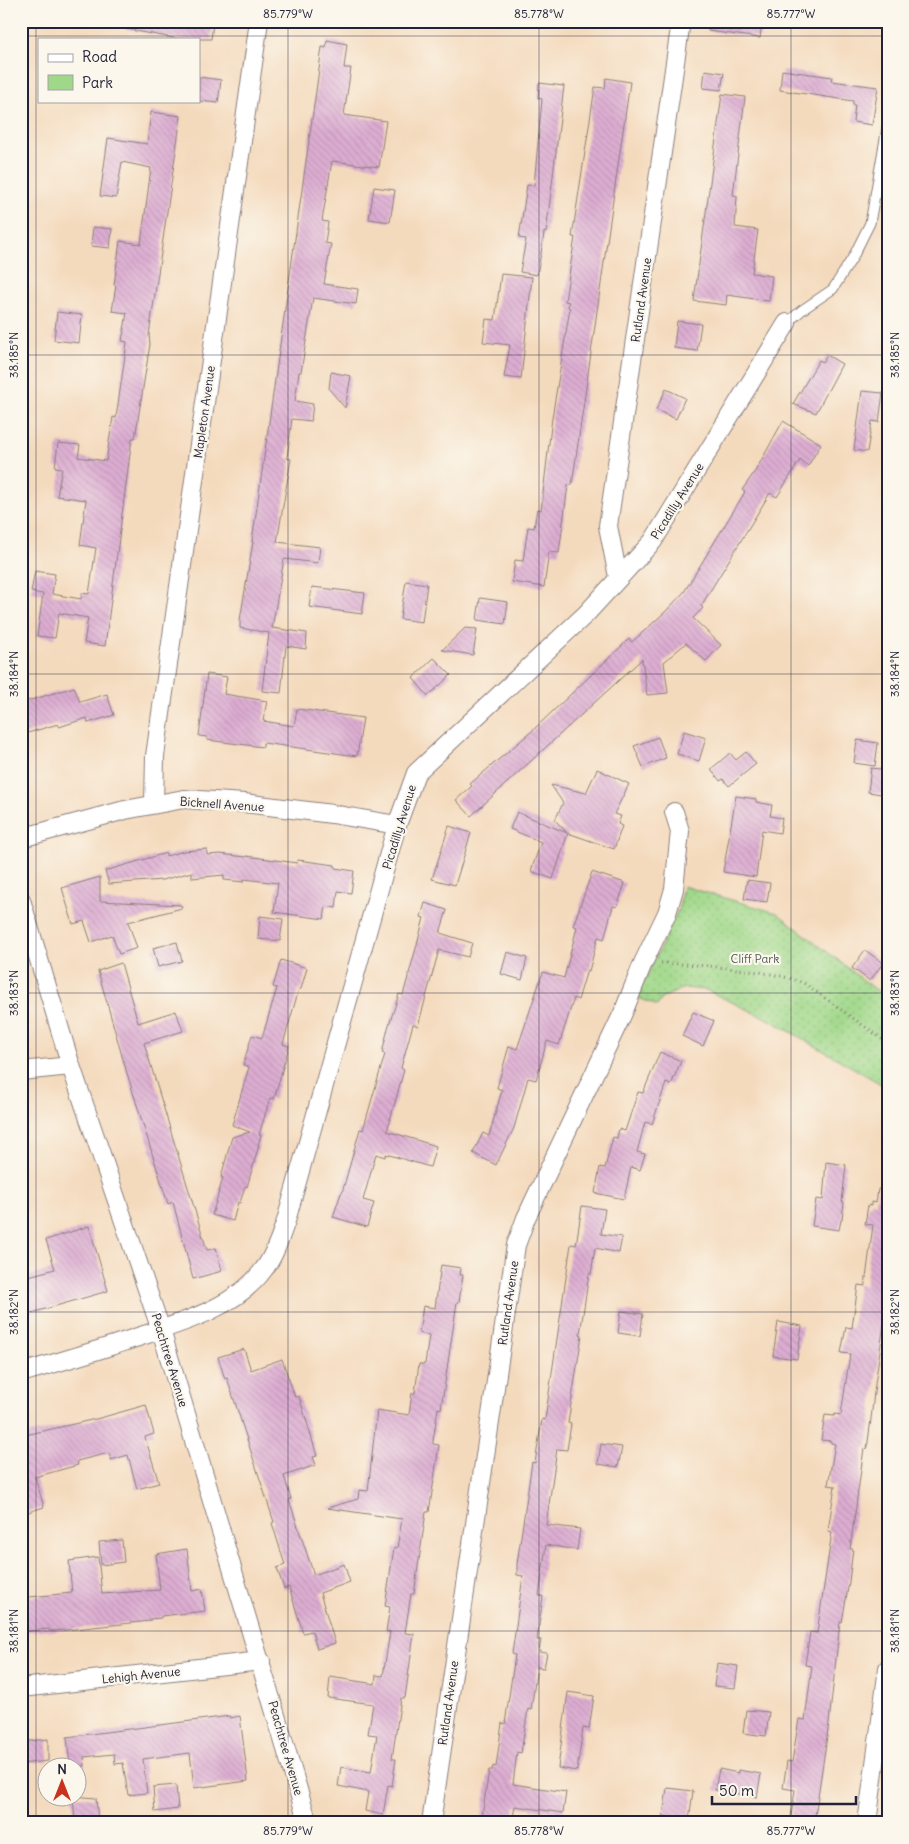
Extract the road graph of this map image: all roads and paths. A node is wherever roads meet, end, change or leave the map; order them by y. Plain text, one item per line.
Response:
1 (259, 21) edge
2 (681, 21) edge
3 (888, 122) edge
4 (787, 323) joint
5 (618, 578) junction
6 (154, 804) junction
7 (674, 812) dead end
8 (397, 825) junction
9 (21, 838) edge
10 (21, 900) edge
11 (643, 963) junction
12 (888, 1043) edge
13 (71, 1066) junction
14 (21, 1071) edge
15 (161, 1330) junction
16 (21, 1373) edge
17 (261, 1661) junction
18 (888, 1668) edge
19 (21, 1688) edge
20 (308, 1823) edge
21 (431, 1823) edge
22 (866, 1823) edge

1 - 6 street, Mapleton Avenue
2 - 5 street, Rutland Avenue
3 - 4 lane
4 - 5 street, Picadilly Avenue
5 - 8 street, Picadilly Avenue
6 - 8 street, Bicknell Avenue
6 - 9 street, Bicknell Avenue
7 - 11 street, Rutland Avenue
8 - 15 street, Picadilly Avenue
10 - 13 street, Peachtree Avenue
11 - 12 path
11 - 21 street, Rutland Avenue
13 - 14 street
13 - 15 street, Peachtree Avenue
15 - 16 street, Picadilly Avenue
15 - 17 street, Peachtree Avenue
17 - 19 street, Lehigh Avenue
17 - 20 street, Peachtree Avenue
18 - 22 street

